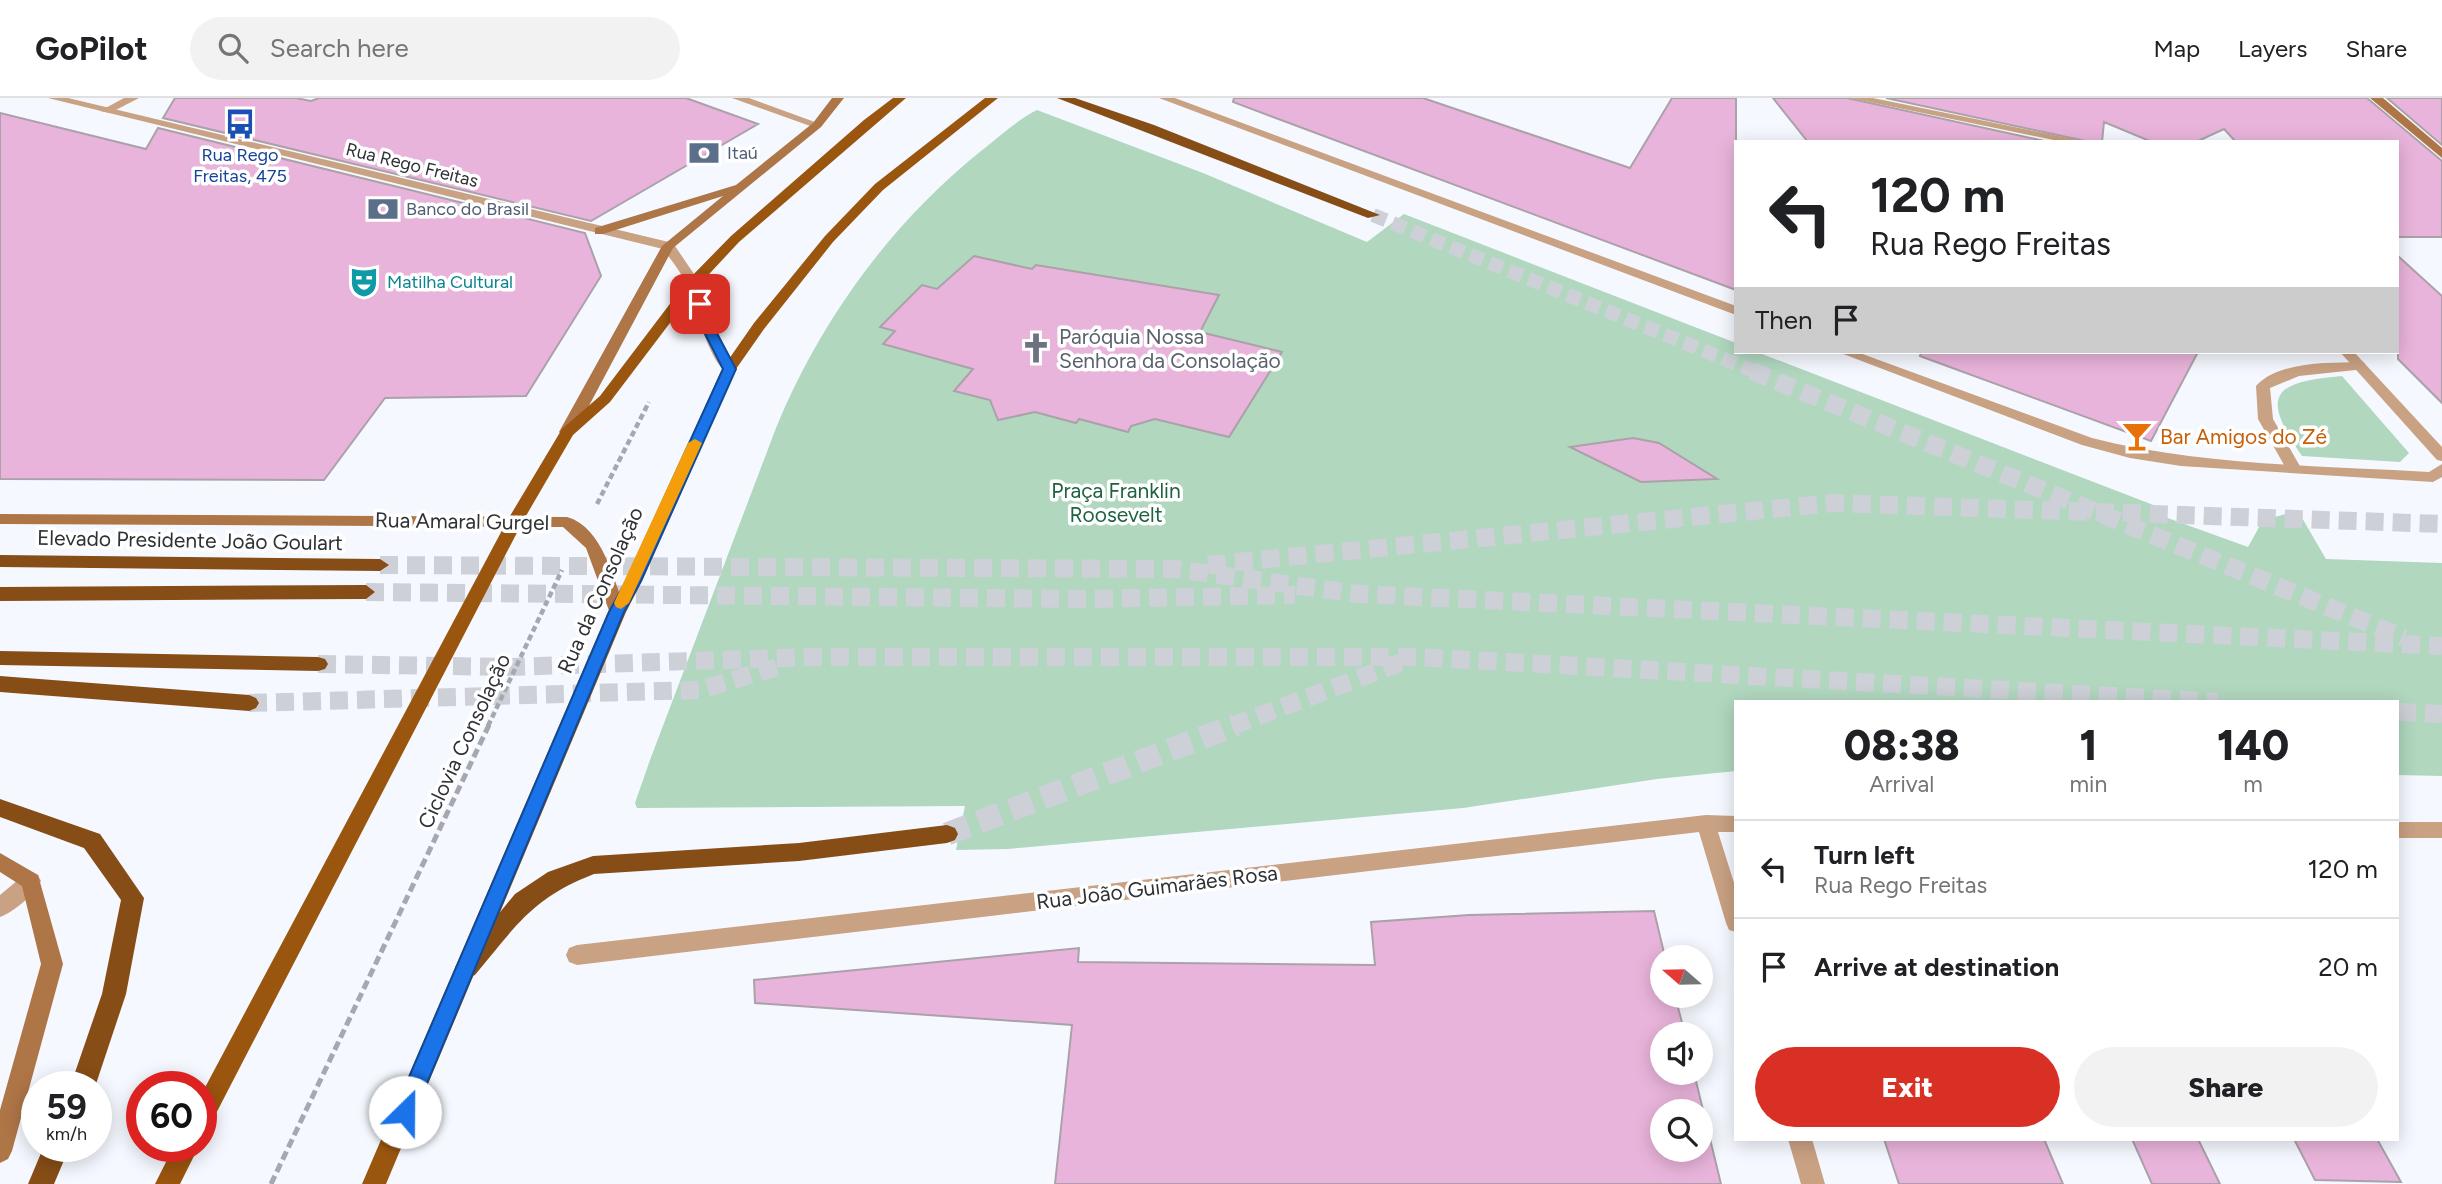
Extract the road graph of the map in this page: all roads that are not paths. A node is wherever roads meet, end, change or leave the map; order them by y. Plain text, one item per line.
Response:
1 (54, 98) edge
2 (132, 98) edge
3 (738, 98) edge
4 (900, 98) edge
5 (992, 98) edge
6 (1063, 98) edge
7 (1165, 98) edge
8 (1856, 98) edge
9 (2376, 98) edge
10 (837, 100) edge
11 (106, 111) junction
12 (817, 125) junction
13 (2072, 140) edge
14 (2442, 154) edge
15 (744, 185) junction
16 (1373, 215) tunnel mouth
17 (599, 230) junction
18 (668, 247) junction
19 (693, 283) junction
20 (1734, 310) edge
21 (1850, 354) edge
22 (2349, 354) edge
23 (2360, 366) junction
24 (729, 369) junction
25 (567, 432) junction
26 (2442, 456) edge
27 (2293, 468) junction
28 (2442, 469) edge
29 (0, 519) edge
30 (515, 521) junction
31 (0, 561) edge
32 (380, 565) tunnel mouth
33 (366, 592) tunnel mouth
34 (0, 594) edge
35 (617, 612) junction
36 (0, 658) edge
37 (318, 664) tunnel mouth
38 (0, 684) edge
39 (249, 703) tunnel mouth
40 (0, 808) edge
41 (1706, 823) junction
42 (1734, 824) edge
43 (2399, 830) edge
44 (2442, 830) edge
45 (947, 834) tunnel mouth
46 (0, 862) edge
47 (31, 881) junction
48 (0, 908) edge
49 (1734, 916) edge
50 (577, 955) dead end
51 (467, 967) junction
52 (89, 1071) edge
53 (217, 1089) edge
54 (1801, 1141) edge
55 (0, 1152) edge
56 (50, 1162) edge
57 (179, 1162) edge
58 (41, 1184) edge
59 (167, 1184) edge
60 (374, 1184) edge
61 (1813, 1184) edge

1 - 11 street, Rua Rego Freitas
2 - 11 street
3 - 12 street
4 - 19 main road
5 - 24 main road, Rua da Consolação
6 - 16 highway
7 - 20 street
8 - 13 street
9 - 14 main road
10 - 12 main road
11 - 17 street, Rua Rego Freitas
12 - 15 main road
15 - 17 main road
15 - 18 main road
17 - 18 street, Rua Rego Freitas
18 - 19 street
18 - 25 main road
19 - 24 street
19 - 25 main road
21 - 27 street
22 - 23 street
23 - 26 street
23 - 27 street
24 - 35 main road, Rua da Consolação
25 - 30 main road
27 - 28 street
29 - 30 main road, Rua Amaral Gurgel
30 - 35 main road, Rua Amaral Gurgel
30 - 53 main road
31 - 32 highway, Elevado Presidente João Goulart
33 - 34 highway
35 - 51 main road, Rua da Consolação
36 - 37 highway
38 - 39 highway
40 - 52 highway
41 - 42 street, Rua João Guimarães Rosa
41 - 49 street
41 - 50 street, Rua João Guimarães Rosa
43 - 44 street
45 - 51 highway
46 - 47 main road
47 - 48 street
47 - 55 main road
51 - 60 main road, Rua da Consolação
54 - 61 street
56 - 58 highway
57 - 59 main road

